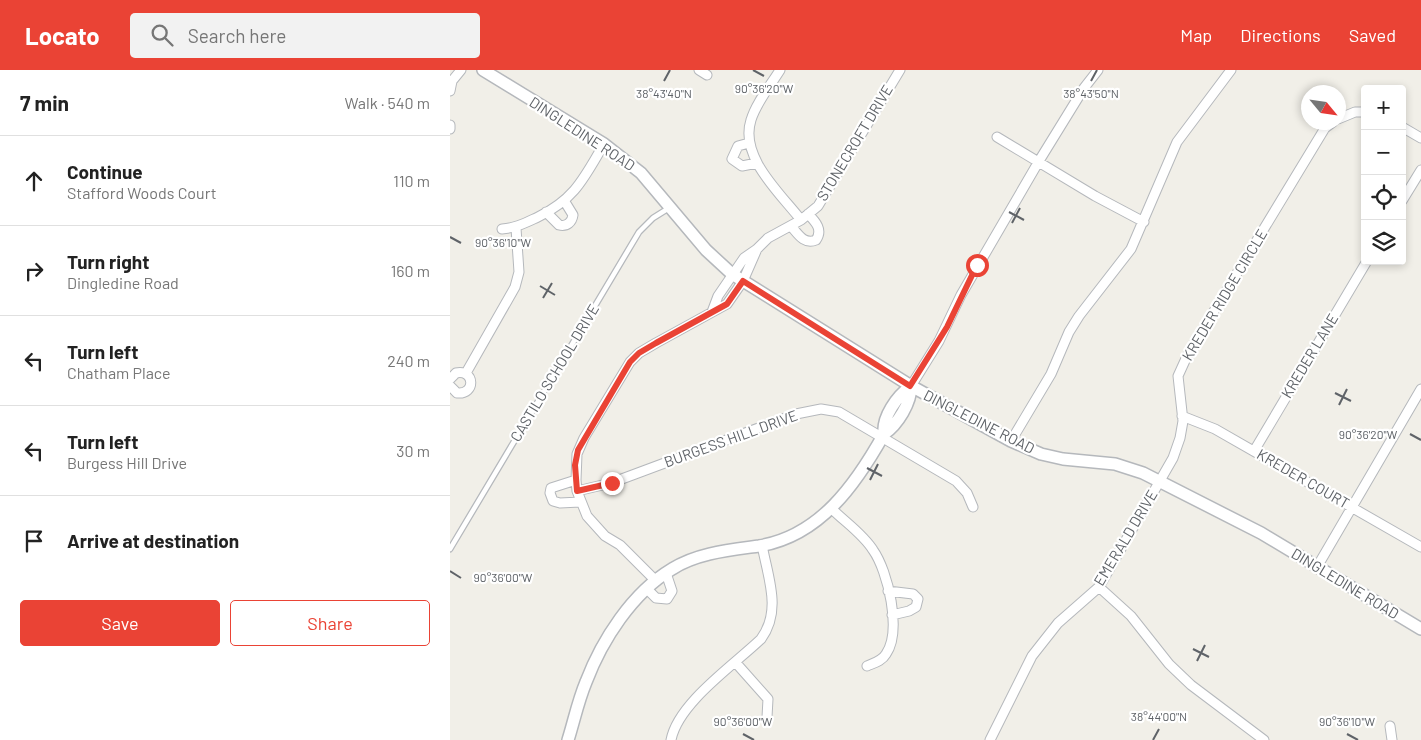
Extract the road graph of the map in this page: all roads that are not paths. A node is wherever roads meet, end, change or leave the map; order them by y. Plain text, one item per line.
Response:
1 (461, 70) edge
2 (483, 70) edge
3 (780, 70) edge
4 (900, 70) edge
5 (1098, 70) edge
6 (1231, 70) edge
7 (450, 90) edge
8 (1361, 112) edge
9 (1346, 116) edge
10 (450, 125) edge
11 (450, 129) edge
12 (1406, 129) edge
13 (1324, 130) edge
14 (997, 136) dead end
15 (1421, 138) edge
16 (749, 143) junction
17 (604, 144) junction
18 (1039, 161) junction
19 (757, 163) junction
20 (1421, 170) edge
21 (1406, 194) edge
22 (565, 202) junction
23 (670, 207) junction
24 (546, 212) junction
25 (805, 218) junction
26 (1144, 222) junction
27 (791, 226) junction
28 (516, 228) junction
29 (502, 229) dead end
30 (757, 249) junction
31 (1364, 265) edge
32 (732, 274) junction
33 (743, 281) junction
34 (712, 312) junction
35 (466, 373) junction
36 (450, 379) edge
37 (910, 386) junction
38 (1421, 389) edge
39 (452, 393) edge
40 (1182, 416) junction
41 (883, 435) junction
42 (1011, 442) junction
43 (1254, 451) junction
44 (576, 480) junction
45 (1160, 482) junction
46 (577, 491) junction
47 (580, 502) junction
48 (1350, 506) junction
49 (973, 507) dead end
50 (832, 509) junction
51 (762, 545) junction
52 (1421, 547) edge
53 (450, 549) edge
54 (1317, 566) junction
55 (666, 573) junction
56 (656, 581) junction
57 (1099, 587) junction
58 (647, 589) junction
59 (888, 591) junction
60 (892, 615) junction
61 (1421, 629) edge
62 (736, 663) junction
63 (867, 666) dead end
64 (767, 717) dead end
65 (1390, 726) dead end
66 (568, 740) edge
67 (671, 740) edge
68 (990, 740) edge
69 (1264, 740) edge
70 (1392, 740) edge

1 - 7 street
2 - 17 street, DINGLEDINE ROAD
3 - 16 street
4 - 25 street, STONECROFT DRIVE
5 - 18 street
6 - 26 street
8 - 9 street
10 - 11 street
12 - 15 street
13 - 40 street, KREDER RIDGE CIRCLE
14 - 18 street
16 - 19 street
16 - 19 street
17 - 22 street
17 - 23 street, DINGLEDINE ROAD
18 - 26 street
18 - 37 street
19 - 25 street
20 - 21 street
22 - 24 street
22 - 24 street
23 - 32 street, DINGLEDINE ROAD
23 - 53 lane, CASTILO SCHOOL DRIVE
24 - 28 street
25 - 27 street, STONECROFT DRIVE
25 - 27 street, STONECROFT DRIVE
26 - 42 street
27 - 30 street, STONECROFT DRIVE
28 - 29 street
28 - 35 street
30 - 32 street, STONECROFT DRIVE
30 - 33 street, STONECROFT DRIVE
31 - 43 street, KREDER LANE
32 - 33 street, DINGLEDINE ROAD
32 - 34 street, STONECROFT DRIVE
33 - 34 street, STONECROFT DRIVE
33 - 37 street, DINGLEDINE ROAD
34 - 44 street, STONECROFT DRIVE
35 - 36 street
35 - 39 street
37 - 41 street
37 - 42 street, DINGLEDINE ROAD
38 - 48 street
40 - 43 street, KREDER COURT
40 - 45 street, KREDER RIDGE CIRCLE
41 - 46 street, BURGESS HILL DRIVE
41 - 49 street, BURGESS HILL DRIVE
41 - 50 street
42 - 45 street, DINGLEDINE ROAD
43 - 48 street, KREDER COURT
44 - 46 street, STONECROFT DRIVE
44 - 47 street
45 - 54 street, DINGLEDINE ROAD
45 - 57 street, EMERALD DRIVE
46 - 47 street, STONECROFT DRIVE
47 - 56 street, STONECROFT DRIVE
48 - 52 street, KREDER COURT
48 - 54 street
50 - 51 street
50 - 59 street
51 - 55 street
51 - 62 street
54 - 61 street, DINGLEDINE ROAD
55 - 56 street
55 - 58 street
56 - 58 street
57 - 68 street, EMERALD DRIVE
57 - 69 street
58 - 66 street
59 - 60 street
59 - 60 street
60 - 63 street
62 - 64 street
62 - 67 street
65 - 70 street

